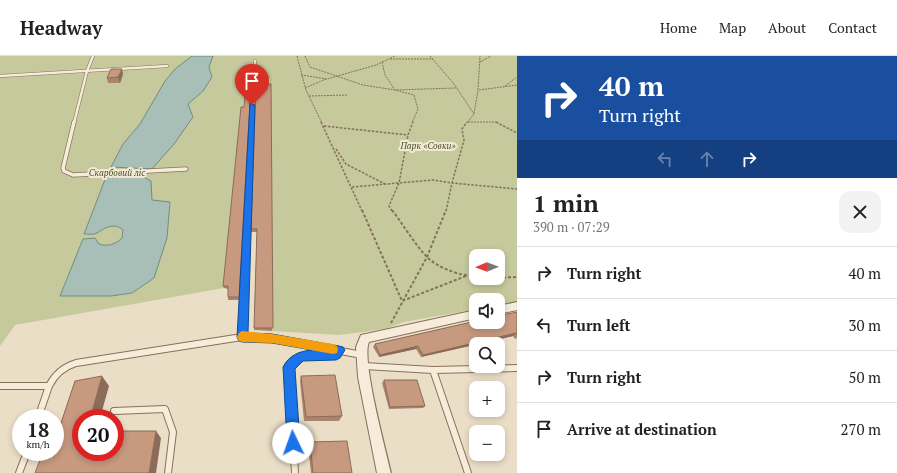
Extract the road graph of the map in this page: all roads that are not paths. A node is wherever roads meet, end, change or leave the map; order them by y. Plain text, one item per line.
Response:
1 (93, 56) edge
2 (255, 61) dead end
3 (167, 66) dead end
4 (87, 71) junction
5 (0, 76) edge
6 (186, 169) dead end
7 (517, 306) edge
8 (505, 309) edge
9 (469, 316) edge
10 (242, 337) junction
11 (339, 350) junction
12 (362, 360) junction
13 (432, 370) junction
14 (516, 370) edge
15 (0, 386) edge
16 (49, 386) junction
17 (41, 409) edge
18 (124, 411) edge
19 (24, 461) edge
20 (19, 473) edge
21 (168, 473) edge
22 (295, 473) edge
23 (384, 473) edge
24 (468, 473) edge

1 - 4 lane
2 - 10 lane
3 - 4 lane
4 - 5 lane
4 - 6 lane
7 - 8 street
9 - 12 street
10 - 11 lane
10 - 16 lane
11 - 12 lane
11 - 22 lane
12 - 13 lane
12 - 23 street
13 - 14 lane
13 - 24 lane
15 - 16 lane
16 - 17 lane
18 - 21 lane
19 - 20 lane

